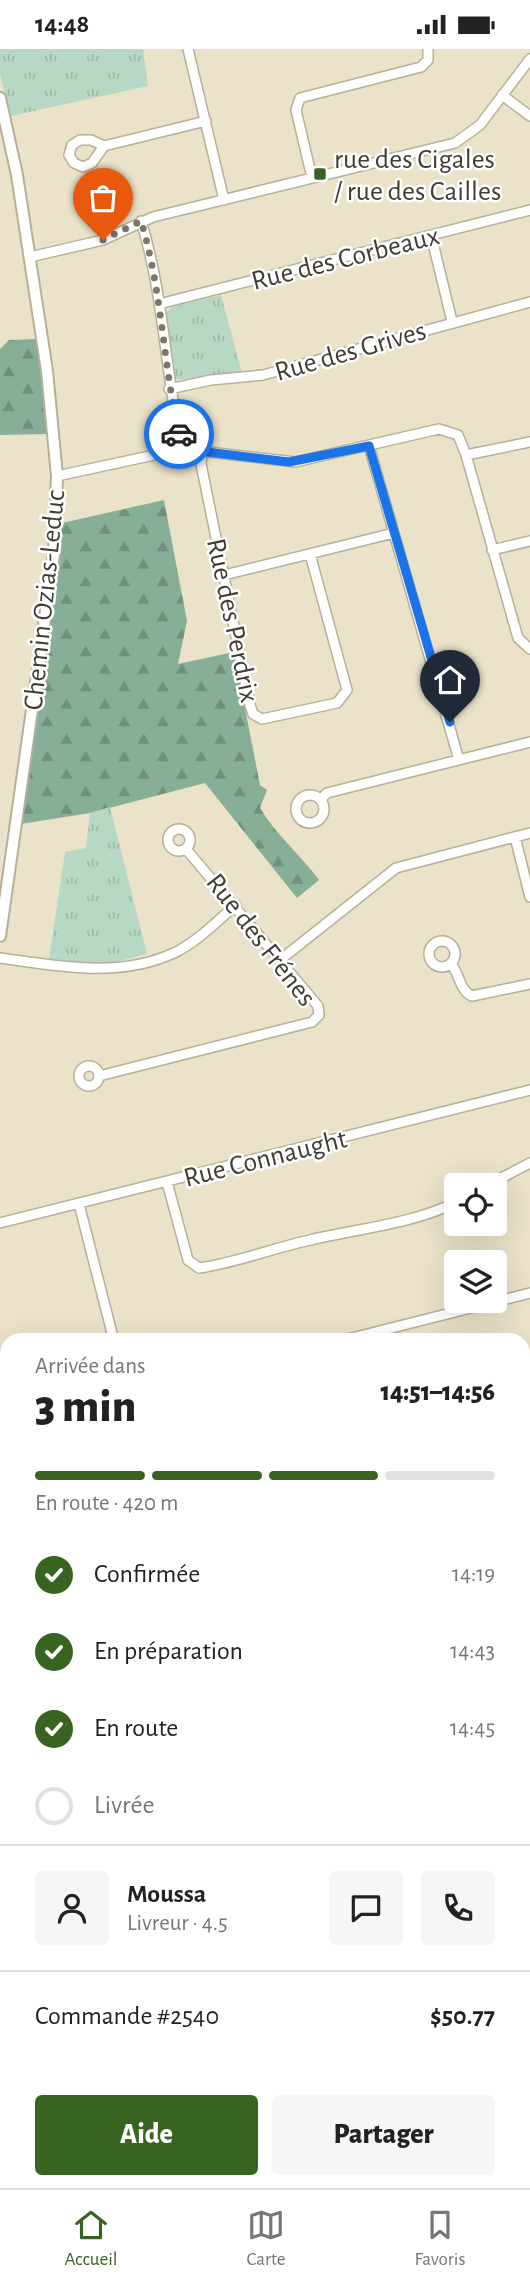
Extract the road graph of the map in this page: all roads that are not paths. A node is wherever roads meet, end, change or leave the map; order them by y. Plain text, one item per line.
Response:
1 (188, 49) edge
2 (428, 49) edge
3 (530, 59) edge
4 (502, 95) junction
5 (0, 98) edge
6 (530, 116) edge
7 (206, 121) junction
8 (104, 146) dead end
9 (312, 178) junction
10 (224, 200) junction
11 (530, 210) edge
12 (141, 221) junction
13 (432, 235) junction
14 (30, 257) junction
15 (530, 302) edge
16 (159, 304) junction
17 (452, 321) junction
18 (169, 389) junction
19 (530, 442) edge
20 (369, 446) junction
21 (182, 449) junction
22 (202, 450) junction
23 (466, 455) junction
24 (57, 476) junction
25 (394, 533) junction
26 (530, 541) edge
27 (492, 550) junction
28 (310, 554) junction
29 (223, 575) junction
30 (530, 649) edge
31 (530, 742) edge
32 (459, 760) junction
33 (321, 799) dead end
34 (530, 833) edge
35 (515, 837) junction
36 (186, 849) dead end
37 (530, 897) edge
38 (236, 905) junction
39 (0, 936) edge
40 (0, 958) edge
41 (280, 960) junction
42 (450, 964) dead end
43 (530, 984) edge
44 (99, 1076) dead end
45 (530, 1090) edge
46 (530, 1163) edge
47 (507, 1175) edge
48 (167, 1182) junction
49 (79, 1204) junction
50 (444, 1207) edge
51 (0, 1223) edge
52 (530, 1293) edge
53 (112, 1333) edge
54 (380, 1333) edge

1 - 7 street
2 - 9 street
3 - 4 street
4 - 6 street
4 - 9 street
5 - 14 street, Chemin Ozias-Leduc
7 - 8 street
7 - 10 street
9 - 10 street
10 - 12 street
11 - 13 street, Rue des Corbeaux
12 - 14 street
12 - 16 street
13 - 16 street, Rue des Corbeaux
13 - 17 street
14 - 24 street, Chemin Ozias-Leduc
15 - 17 street, Rue des Grives
16 - 18 street
17 - 18 street, Rue des Grives
18 - 21 street
19 - 23 street
20 - 22 street
20 - 23 street
20 - 25 street
21 - 22 street
21 - 24 street
22 - 29 street, Rue des Perdrix
23 - 27 street
24 - 39 street, Chemin Ozias-Leduc
25 - 28 street
25 - 32 street
26 - 27 street
27 - 30 street
28 - 29 street
28 - 29 street, Rue des Perdrix
31 - 32 street
32 - 33 street
34 - 35 street
35 - 37 street
35 - 41 street
36 - 38 street, Rue des Frénes
38 - 40 street
38 - 41 street, Rue des Frénes
41 - 44 street, Rue des Frénes
42 - 43 street
45 - 48 street, Rue Connaught
46 - 47 street
48 - 49 street, Rue Connaught
48 - 50 street
49 - 51 street, Rue Connaught
49 - 53 street
52 - 54 street

